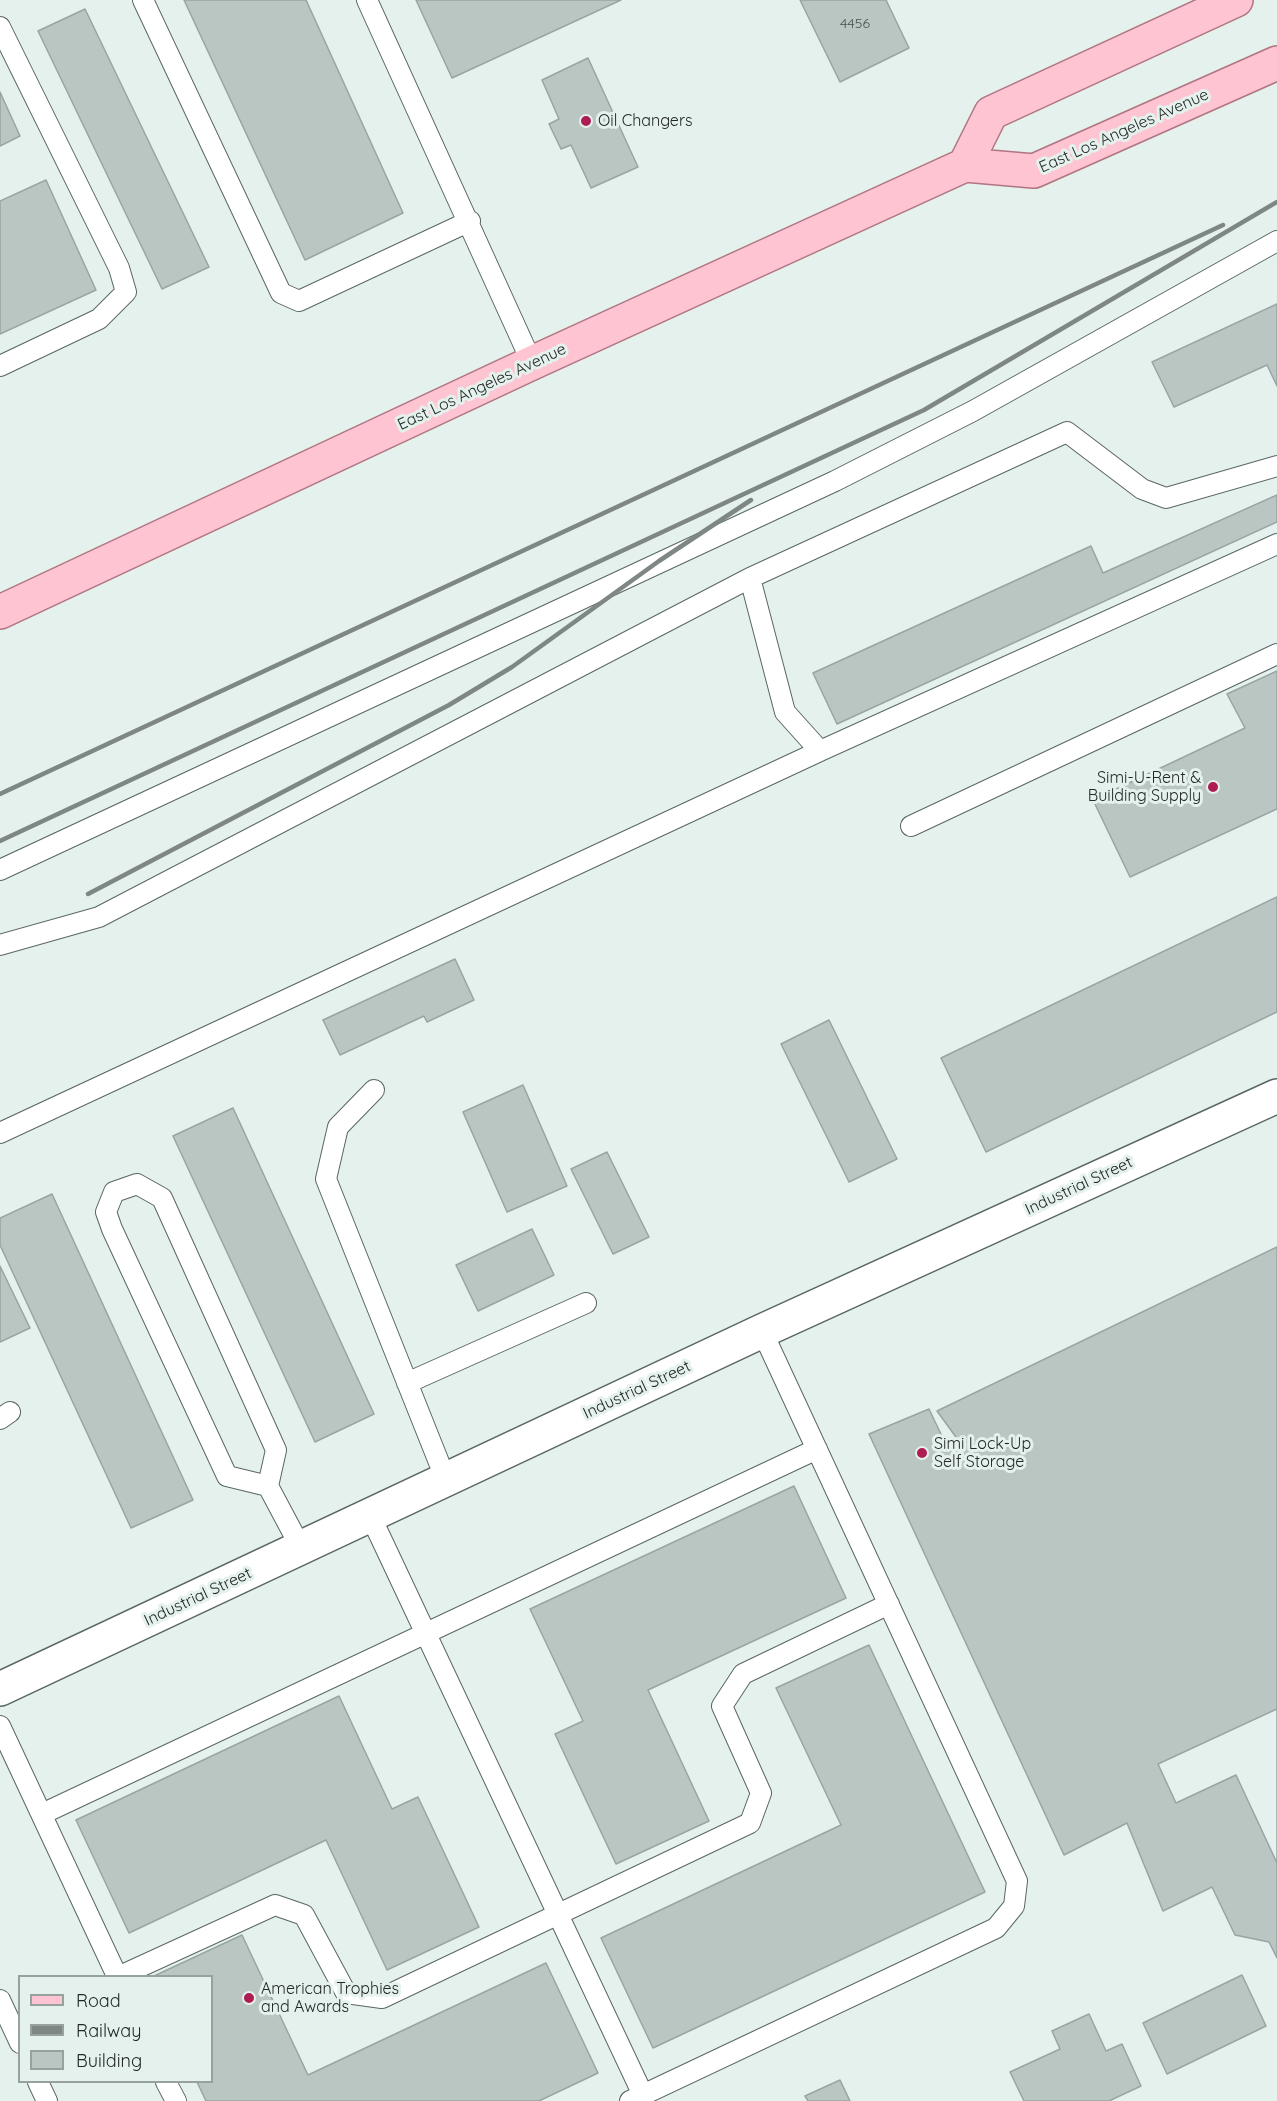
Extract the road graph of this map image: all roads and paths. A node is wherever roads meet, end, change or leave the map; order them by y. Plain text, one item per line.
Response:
1 (143, 0) edge
2 (367, 0) edge
3 (1236, 0) edge
4 (0, 27) edge
5 (1277, 63) edge
6 (965, 165) junction
7 (470, 221) junction
8 (1277, 241) edge
9 (532, 363) junction
10 (0, 366) edge
11 (1277, 466) edge
12 (1277, 544) edge
13 (750, 578) junction
14 (0, 612) edge
15 (1277, 654) edge
16 (820, 751) junction
17 (911, 826) dead end
18 (0, 870) edge
19 (0, 945) edge
20 (374, 1090) dead end
21 (1277, 1096) edge
22 (0, 1133) edge
23 (586, 1303) dead end
24 (762, 1331) junction
25 (407, 1383) junction
26 (817, 1449) junction
27 (446, 1480) junction
28 (268, 1486) junction
29 (370, 1515) junction
30 (301, 1548) junction
31 (889, 1604) junction
32 (425, 1632) junction
33 (0, 1689) edge
34 (0, 1726) edge
35 (42, 1814) junction
36 (558, 1915) junction
37 (118, 1975) edge
38 (123, 1975) edge
39 (0, 2000) edge
40 (18, 2039) edge
41 (38, 2083) edge
42 (167, 2083) edge
43 (636, 2098) edge
44 (46, 2101) edge
45 (176, 2101) edge

1 - 7 lane
2 - 7 lane
3 - 6 main road
4 - 10 lane
5 - 6 main road, East Los Angeles Avenue
6 - 9 main road, East Los Angeles Avenue
7 - 9 lane
8 - 18 lane
9 - 14 main road, East Los Angeles Avenue
11 - 13 lane
12 - 16 lane
13 - 16 lane
13 - 19 lane
15 - 17 lane
16 - 22 lane
20 - 25 lane
21 - 24 street, Industrial Street
23 - 25 lane
24 - 26 lane
24 - 27 street, Industrial Street
25 - 27 lane
26 - 31 lane
26 - 32 lane
27 - 29 street, Industrial Street
28 - 28 lane
28 - 30 lane
29 - 30 street, Industrial Street
29 - 32 lane
30 - 33 street, Industrial Street
31 - 36 lane
31 - 43 lane
32 - 35 lane
32 - 36 lane
34 - 35 lane
35 - 37 lane
36 - 38 lane
36 - 43 lane
39 - 40 lane
41 - 44 lane
42 - 45 lane

